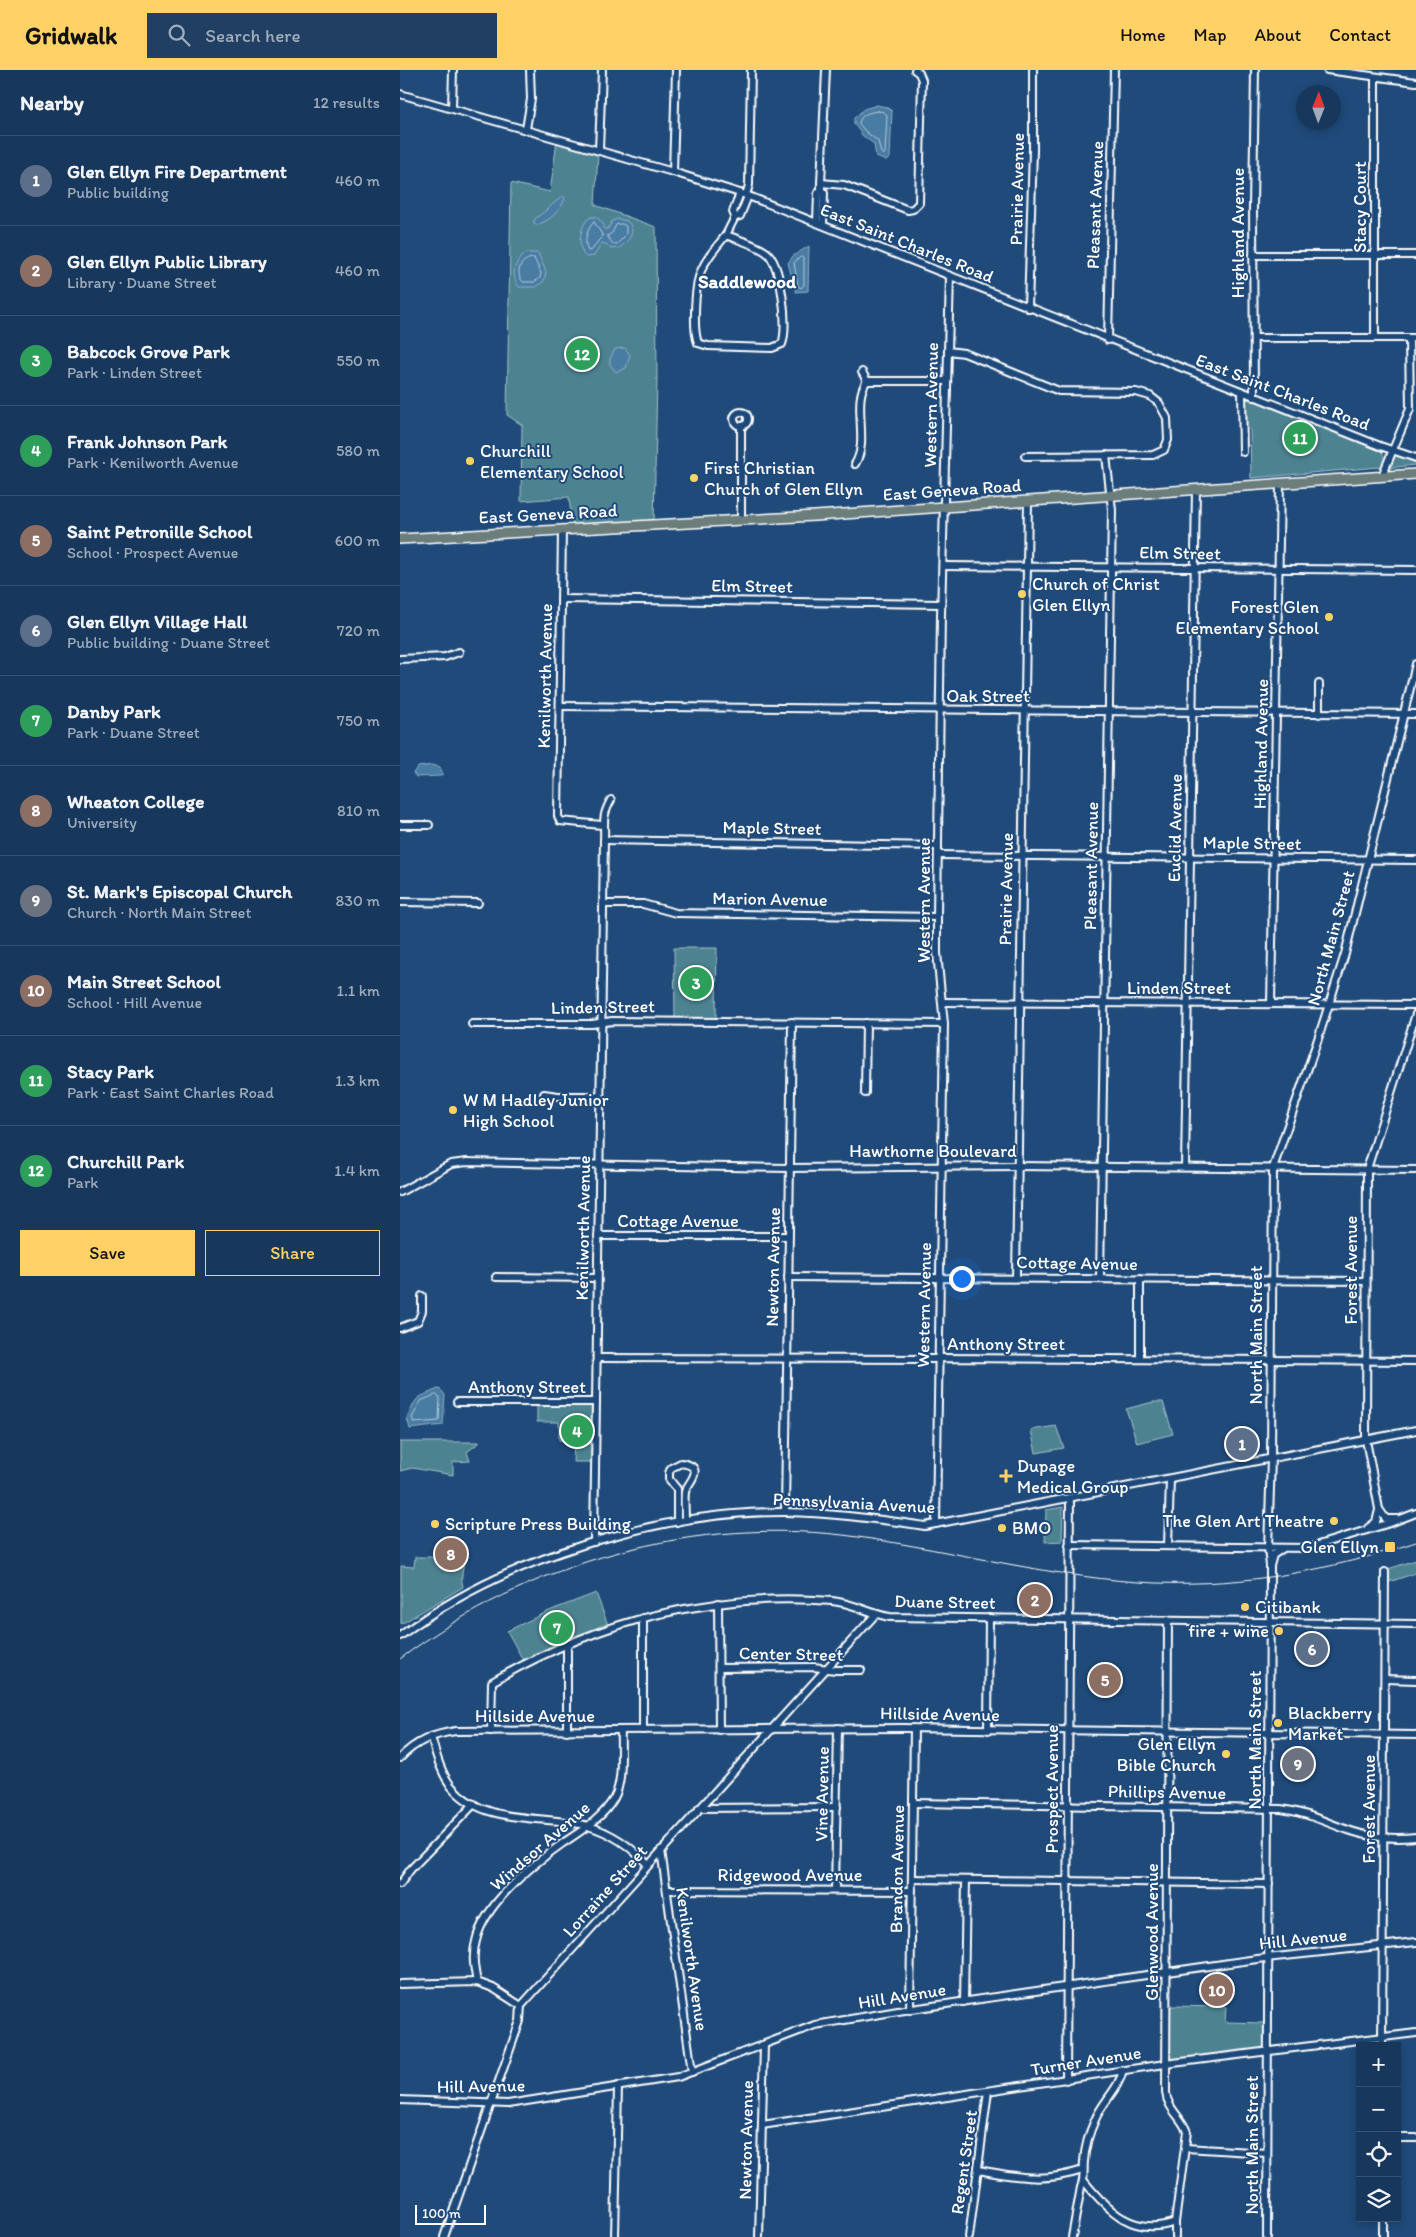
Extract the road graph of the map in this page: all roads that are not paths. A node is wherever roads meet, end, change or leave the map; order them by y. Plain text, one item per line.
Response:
1 (453, 70) edge
2 (530, 70) edge
3 (602, 70) edge
4 (676, 70) edge
5 (751, 70) edge
6 (826, 70) edge
7 (915, 70) edge
8 (1033, 70) edge
9 (1114, 70) edge
10 (1255, 70) edge
11 (1327, 70) edge
12 (1375, 77) junction
13 (1416, 82) edge
14 (400, 94) edge
15 (452, 108) junction
16 (526, 130) junction
17 (599, 150) junction
18 (673, 172) junction
19 (821, 187) junction
20 (745, 195) junction
21 (820, 224) junction
22 (726, 235) junction
23 (1253, 254) junction
24 (1374, 254) junction
25 (1416, 255) edge
26 (950, 276) junction
27 (1028, 308) junction
28 (1374, 337) junction
29 (1254, 338) junction
30 (1413, 338) edge
31 (1108, 340) junction
32 (948, 351) junction
33 (862, 372) dead end
34 (867, 381) junction
35 (947, 381) junction
36 (1242, 392) junction
37 (1254, 397) junction
38 (741, 426) dead end
39 (1392, 450) junction
40 (1243, 452) dead end
41 (1106, 455) junction
42 (1025, 456) dead end
43 (1416, 458) edge
44 (855, 464) dead end
45 (1416, 474) edge
46 (1382, 476) junction
47 (1280, 484) junction
48 (1196, 490) junction
49 (1112, 496) junction
50 (1028, 501) junction
51 (944, 508) junction
52 (741, 520) junction
53 (562, 531) junction
54 (400, 539) edge
55 (943, 566) junction
56 (1027, 567) junction
57 (1110, 568) junction
58 (1195, 568) junction
59 (1278, 569) junction
60 (1416, 570) edge
61 (562, 599) junction
62 (942, 604) junction
63 (458, 652) dead end
64 (400, 659) edge
65 (1416, 664) edge
66 (1319, 684) dead end
67 (560, 706) junction
68 (940, 711) junction
69 (1024, 711) junction
70 (1108, 712) junction
71 (1193, 712) junction
72 (1276, 713) junction
73 (1319, 714) junction
74 (1404, 714) junction
75 (1416, 714) edge
76 (611, 800) dead end
77 (400, 825) edge
78 (429, 825) dead end
79 (602, 826) junction
80 (604, 840) junction
81 (938, 846) junction
82 (938, 855) junction
83 (1022, 856) junction
84 (1106, 857) junction
85 (1190, 858) junction
86 (1274, 858) junction
87 (1368, 859) junction
88 (1416, 860) edge
89 (400, 902) edge
90 (478, 903) dead end
91 (603, 904) junction
92 (937, 917) junction
93 (942, 1002) junction
94 (1019, 1002) junction
95 (1103, 1003) junction
96 (1187, 1004) junction
97 (1271, 1004) junction
98 (1329, 1005) junction
99 (1416, 1005) edge
100 (1416, 1014) edge
101 (792, 1022) junction
102 (602, 1023) junction
103 (866, 1023) junction
104 (472, 1024) dead end
105 (944, 1024) junction
106 (865, 1093) dead end
107 (544, 1094) dead end
108 (600, 1096) junction
109 (599, 1165) junction
110 (940, 1166) junction
111 (1016, 1166) junction
112 (1100, 1166) junction
113 (1184, 1167) junction
114 (789, 1168) junction
115 (1273, 1168) junction
116 (1367, 1169) junction
117 (1416, 1170) edge
118 (400, 1192) edge
119 (598, 1236) junction
120 (788, 1236) junction
121 (496, 1277) dead end
122 (788, 1277) junction
123 (1016, 1277) junction
124 (598, 1278) junction
125 (939, 1278) junction
126 (1100, 1278) junction
127 (1140, 1279) junction
128 (1272, 1280) junction
129 (1366, 1281) junction
130 (422, 1296) dead end
131 (400, 1328) edge
132 (597, 1358) junction
133 (938, 1358) junction
134 (787, 1359) junction
135 (1140, 1359) junction
136 (1271, 1360) junction
137 (1366, 1361) junction
138 (1416, 1361) edge
139 (457, 1402) dead end
140 (596, 1402) junction
141 (1416, 1430) edge
142 (1366, 1440) junction
143 (1271, 1459) junction
144 (1170, 1480) junction
145 (1070, 1499) junction
146 (1379, 1509) junction
147 (785, 1512) junction
148 (1416, 1513) edge
149 (1397, 1519) junction
150 (686, 1520) junction
151 (678, 1522) junction
152 (936, 1524) junction
153 (1360, 1531) junction
154 (1270, 1533) junction
155 (594, 1542) junction
156 (1069, 1545) junction
157 (1168, 1546) junction
158 (1268, 1548) junction
159 (1283, 1548) junction
160 (1270, 1566) junction
161 (1385, 1572) dead end
162 (718, 1603) junction
163 (875, 1615) junction
164 (643, 1618) junction
165 (989, 1618) junction
166 (1068, 1619) junction
167 (1168, 1620) junction
168 (1269, 1622) junction
169 (1384, 1624) junction
170 (1416, 1624) edge
171 (400, 1636) edge
172 (567, 1644) junction
173 (719, 1668) junction
174 (825, 1668) junction
175 (861, 1670) dead end
176 (1384, 1679) junction
177 (1416, 1680) edge
178 (771, 1728) junction
179 (838, 1728) junction
180 (914, 1729) junction
181 (620, 1730) junction
182 (643, 1730) junction
183 (719, 1730) junction
184 (988, 1730) junction
185 (491, 1731) junction
186 (567, 1731) junction
187 (1067, 1731) junction
188 (1167, 1732) junction
189 (1269, 1733) junction
190 (1384, 1735) junction
191 (1416, 1736) edge
192 (431, 1737) junction
193 (400, 1758) edge
194 (913, 1803) junction
195 (474, 1804) junction
196 (1067, 1806) junction
197 (837, 1807) junction
198 (1168, 1807) junction
199 (699, 1808) junction
200 (1270, 1809) junction
201 (588, 1826) junction
202 (1416, 1837) edge
203 (1384, 1838) junction
204 (661, 1850) junction
205 (648, 1864) junction
206 (912, 1879) junction
207 (966, 1880) junction
208 (1066, 1881) junction
209 (1167, 1882) junction
210 (400, 1884) edge
211 (1269, 1884) junction
212 (667, 1890) junction
213 (835, 1890) junction
214 (912, 1891) junction
215 (1416, 1942) edge
216 (1384, 1946) junction
217 (1268, 1958) junction
218 (1167, 1972) junction
219 (477, 1982) junction
220 (400, 1984) edge
221 (1066, 1987) junction
222 (964, 2002) junction
223 (521, 2006) junction
224 (910, 2010) junction
225 (1416, 2033) edge
226 (1382, 2037) junction
227 (1382, 2042) edge
228 (764, 2044) junction
229 (1267, 2051) junction
230 (1165, 2064) junction
231 (1123, 2070) junction
232 (692, 2072) junction
233 (1066, 2080) junction
234 (618, 2086) junction
235 (988, 2091) junction
236 (400, 2100) edge
237 (491, 2103) junction
238 (762, 2125) junction
239 (1401, 2138) edge
240 (1416, 2138) edge
241 (1186, 2148) junction
242 (1267, 2153) junction
243 (978, 2170) junction
244 (1083, 2170) junction
245 (1084, 2181) junction
246 (1175, 2222) junction
247 (1383, 2222) edge
248 (444, 2237) edge
249 (615, 2237) edge
250 (759, 2237) edge
251 (969, 2237) edge
252 (1072, 2237) edge
253 (1175, 2237) edge
254 (1267, 2237) edge
255 (1383, 2237) edge

1 - 15 street
2 - 16 street
3 - 17 street
4 - 18 street
5 - 20 street
6 - 19 street
7 - 19 street
8 - 27 street, Prairie Avenue
9 - 31 street, Pleasant Avenue
10 - 23 street, Highland Avenue
11 - 12 street
12 - 13 street
12 - 24 street, Stacy Court
14 - 15 street, East Saint Charles Road
15 - 16 street, East Saint Charles Road
16 - 17 street, East Saint Charles Road
17 - 18 street, East Saint Charles Road
18 - 20 street, East Saint Charles Road
19 - 21 street
20 - 21 street, East Saint Charles Road
20 - 22 street
21 - 26 street, East Saint Charles Road
22 - 22 street
23 - 24 street
23 - 29 street, Highland Avenue
24 - 25 street
24 - 28 street, Stacy Court
26 - 27 street, East Saint Charles Road
26 - 32 street, Western Avenue
27 - 31 street, East Saint Charles Road
28 - 29 street
28 - 30 street
29 - 37 street, Highland Avenue
30 - 39 street
31 - 36 street, East Saint Charles Road
32 - 35 street, Western Avenue
32 - 41 street
33 - 34 street
34 - 35 street
34 - 44 street
35 - 51 street, Western Avenue
36 - 37 street, East Saint Charles Road
36 - 40 street
37 - 39 street, East Saint Charles Road
38 - 52 street
39 - 43 street, East Saint Charles Road
39 - 46 street
41 - 42 street
41 - 49 street, Pleasant Avenue
45 - 46 main road, East Geneva Road
46 - 47 main road, East Geneva Road
47 - 48 main road, East Geneva Road
47 - 59 street, Highland Avenue
48 - 49 main road, East Geneva Road
48 - 58 street, Euclid Avenue
49 - 50 main road, East Geneva Road
49 - 57 street, Pleasant Avenue
50 - 51 main road, East Geneva Road
50 - 56 street, Prairie Avenue
51 - 52 main road, East Geneva Road
51 - 55 street, Western Avenue
52 - 53 main road, East Geneva Road
53 - 54 main road, East Geneva Road
53 - 61 street, Kenilworth Avenue
55 - 56 street, Elm Street
55 - 62 street, Western Avenue
56 - 57 street, Elm Street
56 - 69 street, Prairie Avenue
57 - 58 street, Elm Street
57 - 70 street, Pleasant Avenue
58 - 59 street, Elm Street
58 - 71 street, Euclid Avenue
59 - 60 street, Elm Street
59 - 72 street, Highland Avenue
61 - 62 street, Elm Street
61 - 67 street, Kenilworth Avenue
62 - 68 street, Western Avenue
63 - 64 street
65 - 74 street, North Main Street
66 - 73 street
67 - 68 street, Oak Street
67 - 79 street, Kenilworth Avenue
68 - 69 street, Oak Street
68 - 81 street, Western Avenue
69 - 70 street, Oak Street
69 - 83 street, Prairie Avenue
70 - 71 street, Oak Street
70 - 84 street, Pleasant Avenue
71 - 72 street, Oak Street
71 - 85 street, Euclid Avenue
72 - 73 street, Oak Street
72 - 86 street, Highland Avenue
73 - 74 street, Oak Street
74 - 75 street, Oak Street
74 - 87 street, North Main Street
76 - 79 street
77 - 78 street
79 - 80 street, Kenilworth Avenue
80 - 81 street, Maple Street
80 - 91 street, Kenilworth Avenue
81 - 82 street, Western Avenue
82 - 83 street, Maple Street
82 - 92 street, Western Avenue
83 - 84 street, Maple Street
83 - 94 street, Prairie Avenue
84 - 85 street, Maple Street
84 - 95 street, Pleasant Avenue
85 - 86 street, Maple Street
85 - 96 street, Euclid Avenue
86 - 87 street, Maple Street
86 - 97 street, Highland Avenue
87 - 88 street, Maple Street
87 - 98 street, North Main Street
89 - 90 street
91 - 92 street, Marion Avenue
91 - 102 street, Kenilworth Avenue
92 - 93 street, Western Avenue
93 - 94 street, Linden Street
93 - 105 street, Western Avenue
94 - 95 street, Linden Street
94 - 111 street, Prairie Avenue
95 - 96 street, Linden Street
95 - 112 street, Pleasant Avenue
96 - 97 street, Linden Street
96 - 113 street, Euclid Avenue
97 - 98 street, Linden Street
98 - 99 street, Linden Street
98 - 115 street, North Main Street
100 - 116 street, Forest Avenue
101 - 102 street, Linden Street
101 - 103 street, Linden Street
101 - 114 street, Newton Avenue
102 - 104 street, Linden Street
102 - 108 street, Kenilworth Avenue
103 - 105 street, Linden Street
103 - 106 street
105 - 110 street, Western Avenue
107 - 108 street
108 - 109 street, Kenilworth Avenue
109 - 114 street, Hawthorne Boulevard
109 - 118 street, Hawthorne Boulevard
109 - 119 street, Kenilworth Avenue
110 - 111 street, Hawthorne Boulevard
110 - 114 street, Hawthorne Boulevard
110 - 125 street, Western Avenue
111 - 112 street, Hawthorne Boulevard
111 - 123 street, Prairie Avenue
112 - 113 street, Hawthorne Boulevard
112 - 126 street, Pleasant Avenue
113 - 115 street, Hawthorne Boulevard
114 - 120 street, Newton Avenue
115 - 116 street, Hawthorne Boulevard
115 - 128 street, North Main Street
116 - 117 street, Hawthorne Boulevard
116 - 129 street, Forest Avenue
119 - 120 street, Cottage Avenue
119 - 124 street, Kenilworth Avenue
120 - 122 street, Newton Avenue
121 - 124 street
122 - 125 street, Cottage Avenue
122 - 134 street, Newton Avenue
123 - 125 street, Cottage Avenue
123 - 126 street, Cottage Avenue
124 - 132 street, Kenilworth Avenue
125 - 133 street, Western Avenue
126 - 127 street, Cottage Avenue
127 - 128 street, Cottage Avenue
127 - 135 street
128 - 129 street, Cottage Avenue
128 - 136 street, North Main Street
129 - 137 street, Forest Avenue
130 - 131 street
132 - 134 street, Anthony Street
132 - 140 street, Kenilworth Avenue
133 - 134 street, Anthony Street
133 - 135 street, Anthony Street
133 - 152 street, Western Avenue
134 - 147 street, Newton Avenue
135 - 136 street, Anthony Street
136 - 137 street, Anthony Street
136 - 143 street, North Main Street
137 - 138 street, Anthony Street
137 - 142 street, Forest Avenue
139 - 140 street, Anthony Street
140 - 155 street, Kenilworth Avenue
141 - 142 street, Pennsylvania Avenue
142 - 143 street, Pennsylvania Avenue
142 - 146 street, Forest Avenue
143 - 144 street, Pennsylvania Avenue
143 - 154 street, North Main Street
144 - 145 street, Pennsylvania Avenue
144 - 157 street
145 - 152 street, Pennsylvania Avenue
145 - 156 street, Prospect Avenue
146 - 149 street
146 - 153 street
147 - 150 street, Pennsylvania Avenue
147 - 152 street, Pennsylvania Avenue
148 - 149 street
149 - 153 street
150 - 151 street, Pennsylvania Avenue
150 - 151 street
151 - 155 street, Pennsylvania Avenue
153 - 159 street
154 - 158 street, North Main Street
154 - 159 street
155 - 171 street, Pennsylvania Avenue
156 - 157 street
156 - 166 street, Prospect Avenue
157 - 158 street
158 - 159 street
158 - 160 street, North Main Street
159 - 160 street
160 - 168 street, North Main Street
161 - 169 street, Forest Avenue
162 - 163 street, Duane Street
162 - 164 street, Duane Street
162 - 173 street
163 - 165 street, Duane Street
163 - 174 street, Lorraine Street
164 - 172 street, Duane Street
164 - 182 street
165 - 166 street, Duane Street
165 - 184 street
166 - 167 street, Duane Street
166 - 187 street, Prospect Avenue
167 - 168 street, Duane Street
167 - 188 street, Glenwood Avenue
168 - 169 street, Duane Street
168 - 189 street, North Main Street
169 - 170 street, Duane Street
169 - 176 street, Forest Avenue
172 - 185 street, Duane Street
172 - 186 street
173 - 174 street, Center Street
173 - 183 street
174 - 175 street, Center Street
174 - 178 street, Lorraine Street
176 - 177 street
176 - 190 street, Forest Avenue
178 - 179 street, Hillside Avenue
178 - 183 street, Hillside Avenue
178 - 199 street, Lorraine Street
179 - 180 street, Hillside Avenue
179 - 197 street, Vine Avenue
180 - 184 street, Hillside Avenue
180 - 194 street, Brandon Avenue
181 - 182 street, Hillside Avenue
181 - 186 street, Hillside Avenue
181 - 201 street, Windsor Avenue
182 - 183 street, Hillside Avenue
184 - 187 street, Hillside Avenue
185 - 186 street, Hillside Avenue
185 - 192 street, Hillside Avenue
187 - 188 street, Hillside Avenue
187 - 196 street, Prospect Avenue
188 - 189 street, Hillside Avenue
188 - 198 street, Glenwood Avenue
189 - 190 street, Hillside Avenue
189 - 200 street, North Main Street
190 - 191 street, Hillside Avenue
190 - 203 street, Forest Avenue
192 - 193 street, Hillside Avenue
192 - 195 street
194 - 196 street, Phillips Avenue
194 - 206 street, Brandon Avenue
195 - 201 street
195 - 210 street
196 - 198 street, Phillips Avenue
196 - 208 street, Prospect Avenue
197 - 199 street
197 - 213 street, Vine Avenue
198 - 200 street, Phillips Avenue
198 - 209 street, Glenwood Avenue
199 - 204 street, Lorraine Street
200 - 203 street, Phillips Avenue
200 - 211 street, North Main Street
201 - 205 street
201 - 219 street, Windsor Avenue
202 - 203 street, Phillips Avenue
203 - 216 street, Forest Avenue
204 - 205 street, Lorraine Street
204 - 212 street, Kenilworth Avenue
205 - 223 street, Lorraine Street
206 - 207 street
206 - 214 street, Brandon Avenue
207 - 208 street
207 - 222 street
208 - 209 street
208 - 221 street, Prospect Avenue
209 - 211 street
209 - 218 street, Glenwood Avenue
211 - 217 street, North Main Street
212 - 213 street, Ridgewood Avenue
212 - 232 street, Kenilworth Avenue
213 - 214 street, Ridgewood Avenue
214 - 224 street, Brandon Avenue
215 - 216 street, Hill Avenue
216 - 217 street, Hill Avenue
216 - 226 street, Forest Avenue
217 - 218 street, Hill Avenue
217 - 229 street, North Main Street
218 - 221 street, Hill Avenue
218 - 230 street, Glenwood Avenue
219 - 220 street
219 - 223 street
221 - 222 street, Hill Avenue
221 - 233 street, Prospect Avenue
222 - 224 street, Hill Avenue
223 - 237 street
224 - 228 street, Hill Avenue
225 - 226 street, Turner Avenue
226 - 227 street, Forest Avenue
226 - 229 street, Turner Avenue
228 - 232 street, Hill Avenue
228 - 238 street, Newton Avenue
229 - 230 street, Turner Avenue
229 - 242 street, North Main Street
230 - 231 street, Turner Avenue
230 - 241 street, Glenwood Avenue
231 - 233 street, Turner Avenue
231 - 244 street
232 - 234 street, Hill Avenue
233 - 235 street, Turner Avenue
234 - 237 street, Hill Avenue
234 - 249 street
235 - 238 street, Turner Avenue
235 - 243 street, Regent Street
236 - 237 street, Hill Avenue
237 - 248 street
238 - 250 street, Newton Avenue
239 - 240 street
241 - 242 street
241 - 246 street, Glenwood Avenue
242 - 254 street, North Main Street
243 - 244 street
243 - 251 street, Regent Street
244 - 245 street
245 - 246 street
245 - 252 street
246 - 253 street, Glenwood Avenue
247 - 255 street

